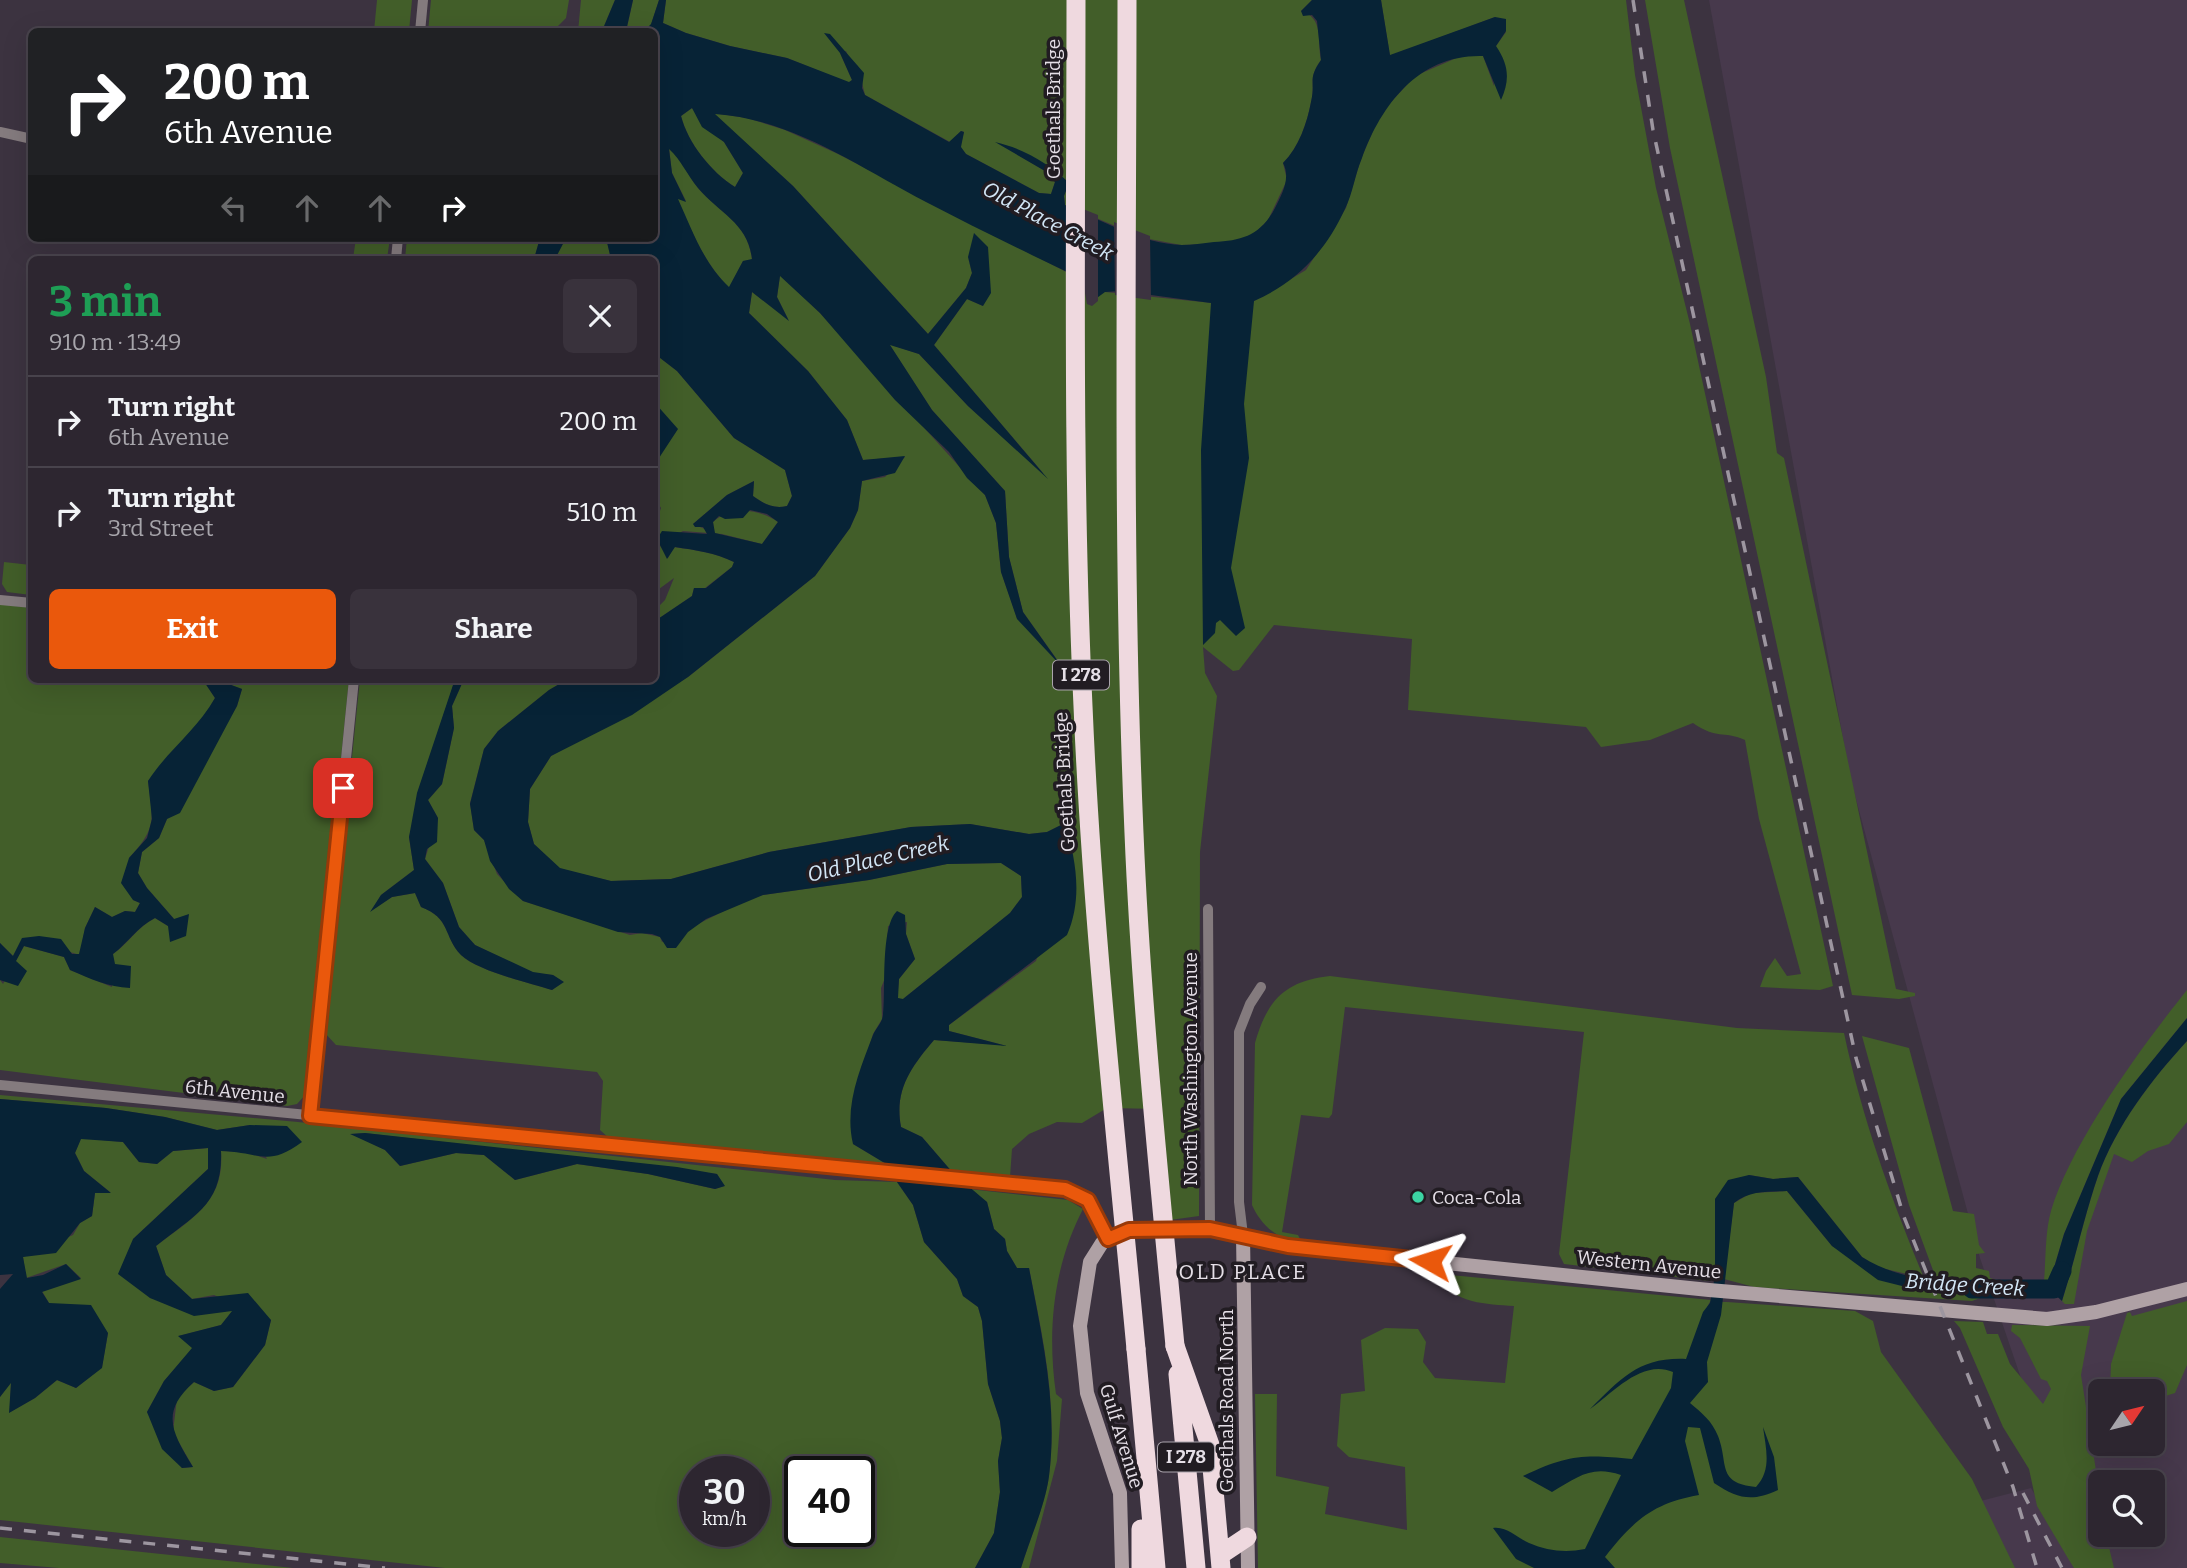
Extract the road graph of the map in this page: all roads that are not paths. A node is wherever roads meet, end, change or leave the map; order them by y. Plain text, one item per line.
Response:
1 (424, 0) edge
2 (1076, 0) edge
3 (1126, 0) edge
4 (420, 28) edge
5 (0, 132) edge
6 (28, 138) edge
7 (0, 600) edge
8 (28, 603) edge
9 (354, 683) edge
10 (1208, 909) dead end
11 (1261, 987) dead end
12 (0, 1085) edge
13 (310, 1116) junction
14 (1210, 1229) junction
15 (1243, 1235) junction
16 (1108, 1239) junction
17 (2187, 1289) edge
18 (1175, 1346) junction
19 (1150, 1502) junction
20 (1247, 1537) junction
21 (1221, 1562) edge
22 (1122, 1568) edge
23 (1141, 1568) edge
24 (1156, 1568) edge
25 (1196, 1568) edge
26 (1248, 1568) edge

1 - 4 street
2 - 19 highway, Goethals Bridge / I 278, bridge
3 - 18 highway, I 278, bridge
5 - 6 street
7 - 8 street
9 - 13 street
10 - 14 street, North Washington Avenue
11 - 15 street, Goethals Road North
12 - 13 street, 6th Avenue
13 - 16 street, 6th Avenue
14 - 15 street, Western Avenue
14 - 16 street, Western Avenue
15 - 17 street, Western Avenue
15 - 20 street, Goethals Road North
16 - 22 street, Gulf Avenue
18 - 21 highway
18 - 25 highway, I 278
19 - 23 highway
19 - 24 highway, I 278
20 - 21 highway
20 - 26 street, Goethals Road North

